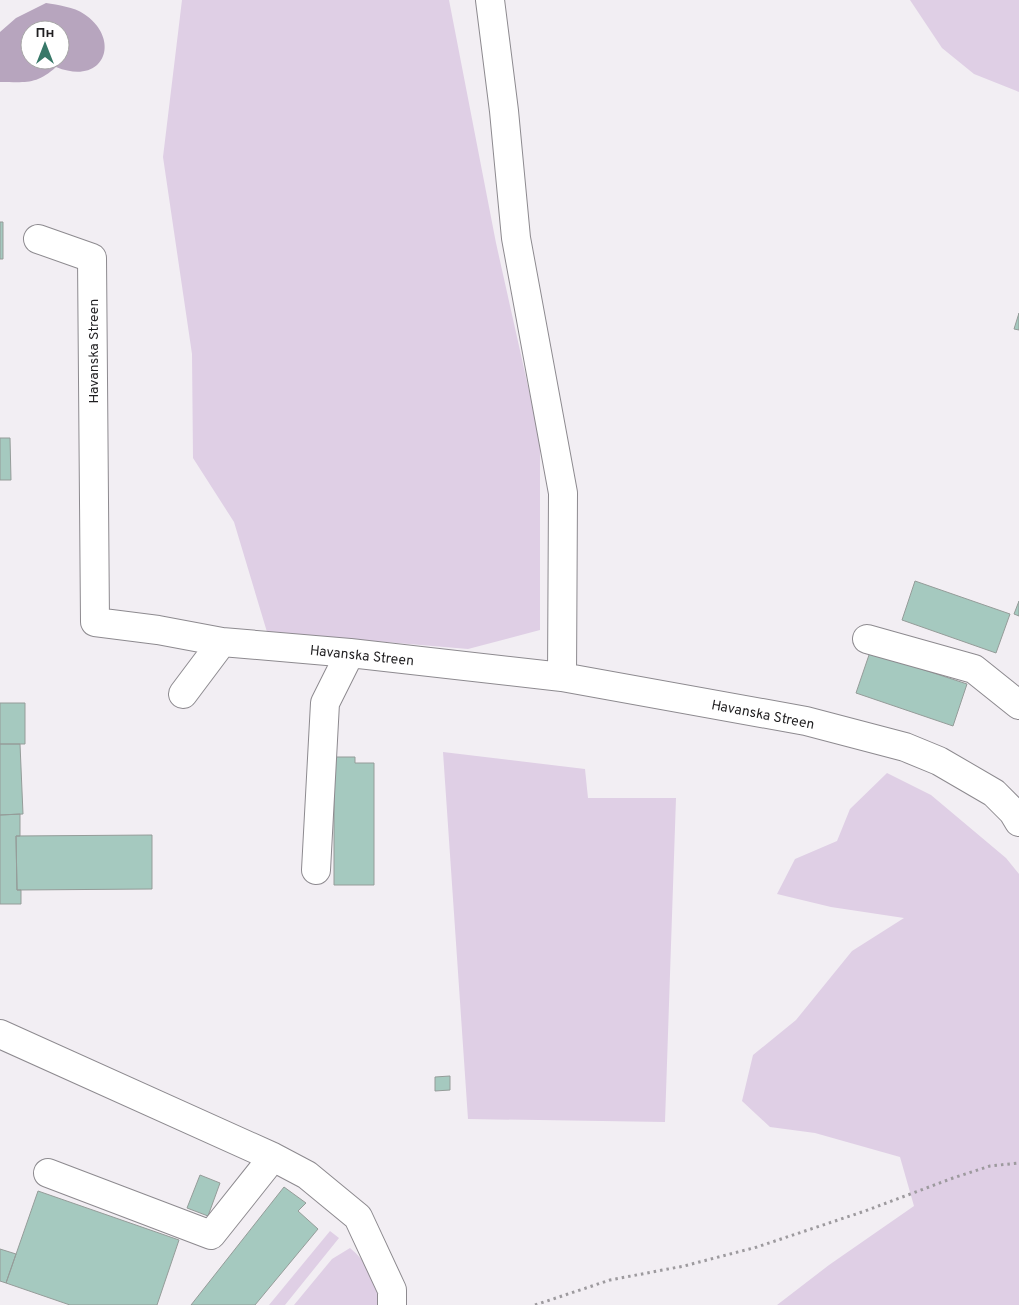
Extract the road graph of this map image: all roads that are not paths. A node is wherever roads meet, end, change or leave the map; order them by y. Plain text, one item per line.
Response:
1 (490, 0) edge
2 (38, 240) dead end
3 (867, 639) dead end
4 (222, 642) junction
5 (350, 653) junction
6 (562, 677) junction
7 (183, 694) dead end
8 (1019, 705) edge
9 (1019, 822) edge
10 (316, 870) dead end
11 (0, 1034) edge
12 (272, 1157) junction
13 (48, 1173) dead end
14 (392, 1305) edge

1 - 6 lane
2 - 4 lane, Havanska Streen
3 - 8 lane
4 - 5 lane, Havanska Streen
4 - 7 lane
5 - 6 lane, Havanska Streen
5 - 10 lane
6 - 9 lane, Havanska Streen
11 - 12 lane
12 - 13 lane
12 - 14 lane

